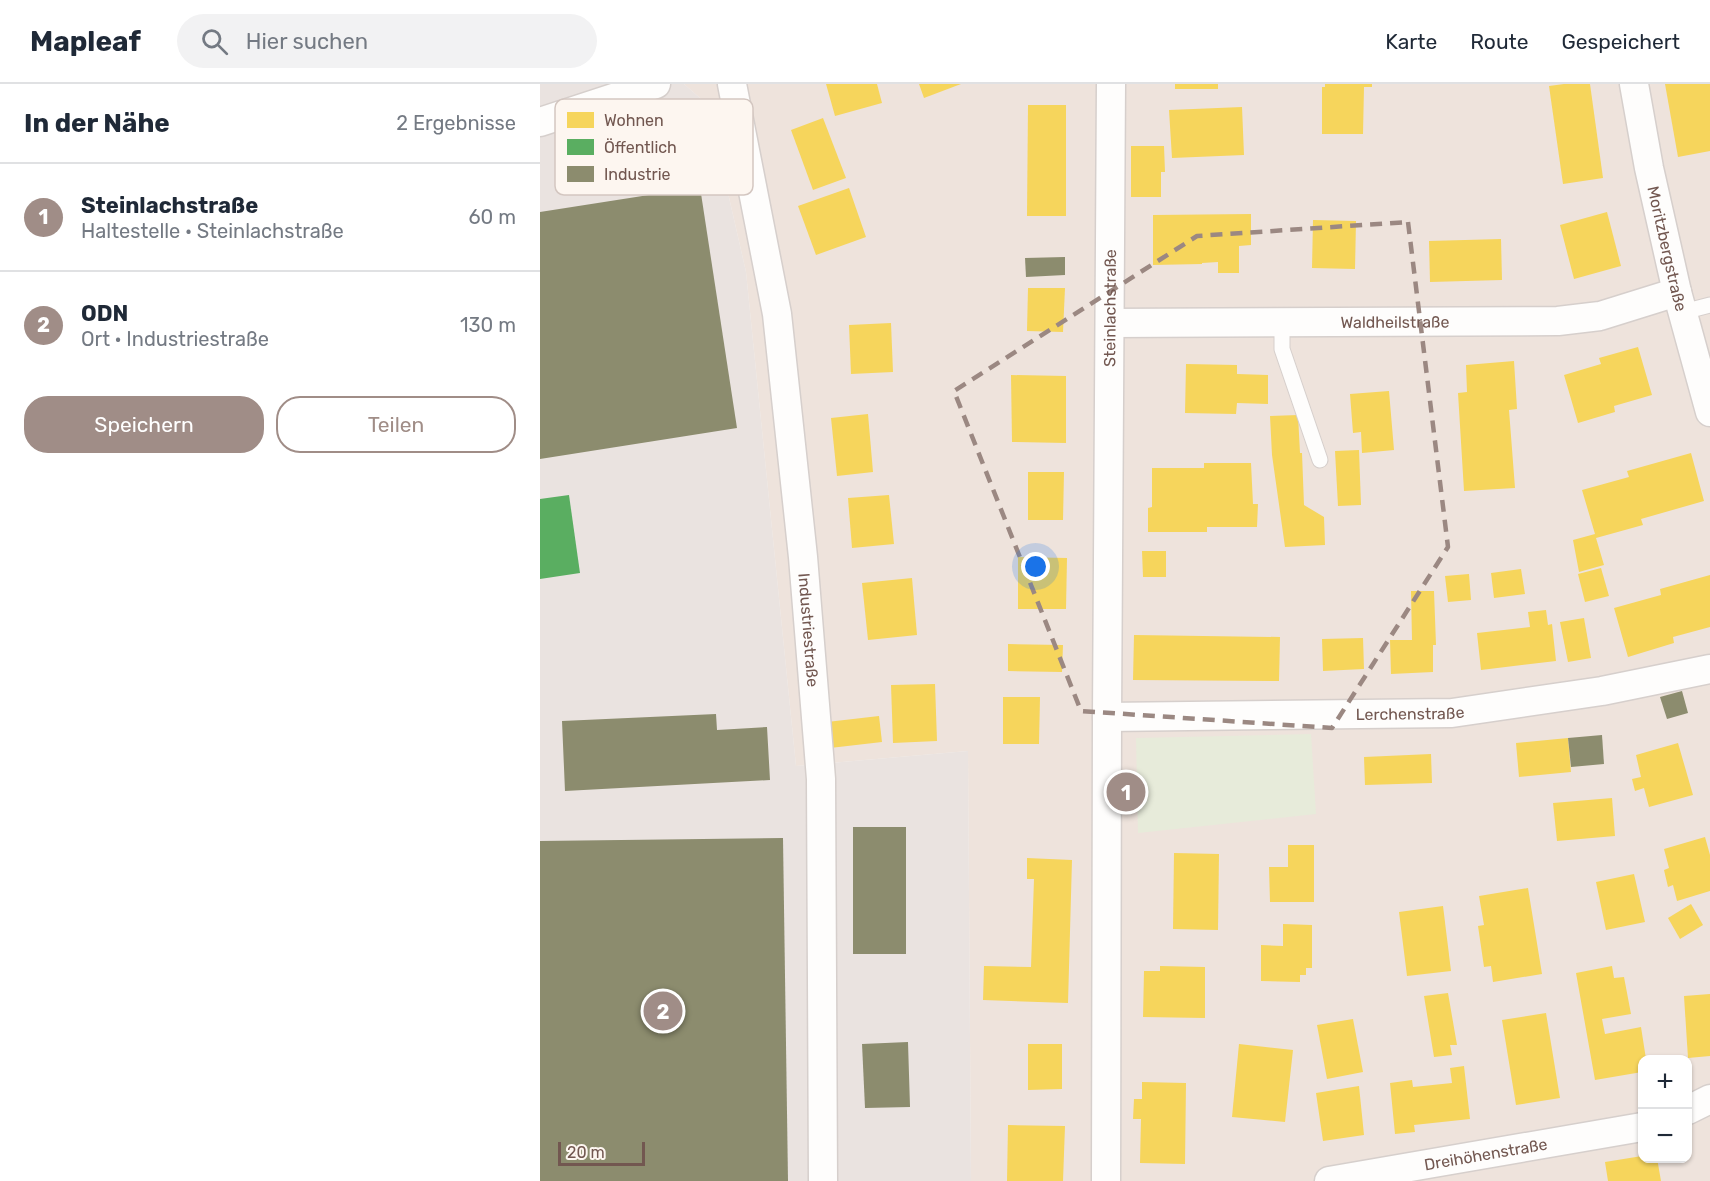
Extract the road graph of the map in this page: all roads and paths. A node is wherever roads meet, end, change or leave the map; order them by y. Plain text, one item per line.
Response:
1 (656, 84) edge
2 (732, 84) edge
3 (1111, 84) edge
4 (1634, 84) edge
5 (610, 99) edge
6 (735, 99) edge
7 (555, 117) edge
8 (540, 122) edge
9 (753, 191) edge
10 (1680, 302) junction
11 (1710, 305) edge
12 (1282, 321) junction
13 (1110, 323) junction
14 (1710, 412) edge
15 (1320, 460) dead end
16 (1710, 669) edge
17 (1107, 717) junction
18 (1710, 1099) edge
19 (1690, 1109) edge
20 (1638, 1128) edge
21 (823, 1181) edge
22 (1106, 1181) edge
23 (1329, 1181) edge

1 - 5 street
2 - 6 street, Industriestraße
3 - 13 street, Steinlachstraße
4 - 10 street, Moritzbergstraße
7 - 8 street
9 - 21 street, Industriestraße
10 - 11 lane
10 - 12 street, Waldheilstraße
10 - 14 street, Moritzbergstraße
12 - 13 street, Waldheilstraße
12 - 15 lane
13 - 17 street, Steinlachstraße
16 - 17 street, Lerchenstraße
17 - 22 street, Steinlachstraße
18 - 19 street
20 - 23 street, Dreihöhenstraße

